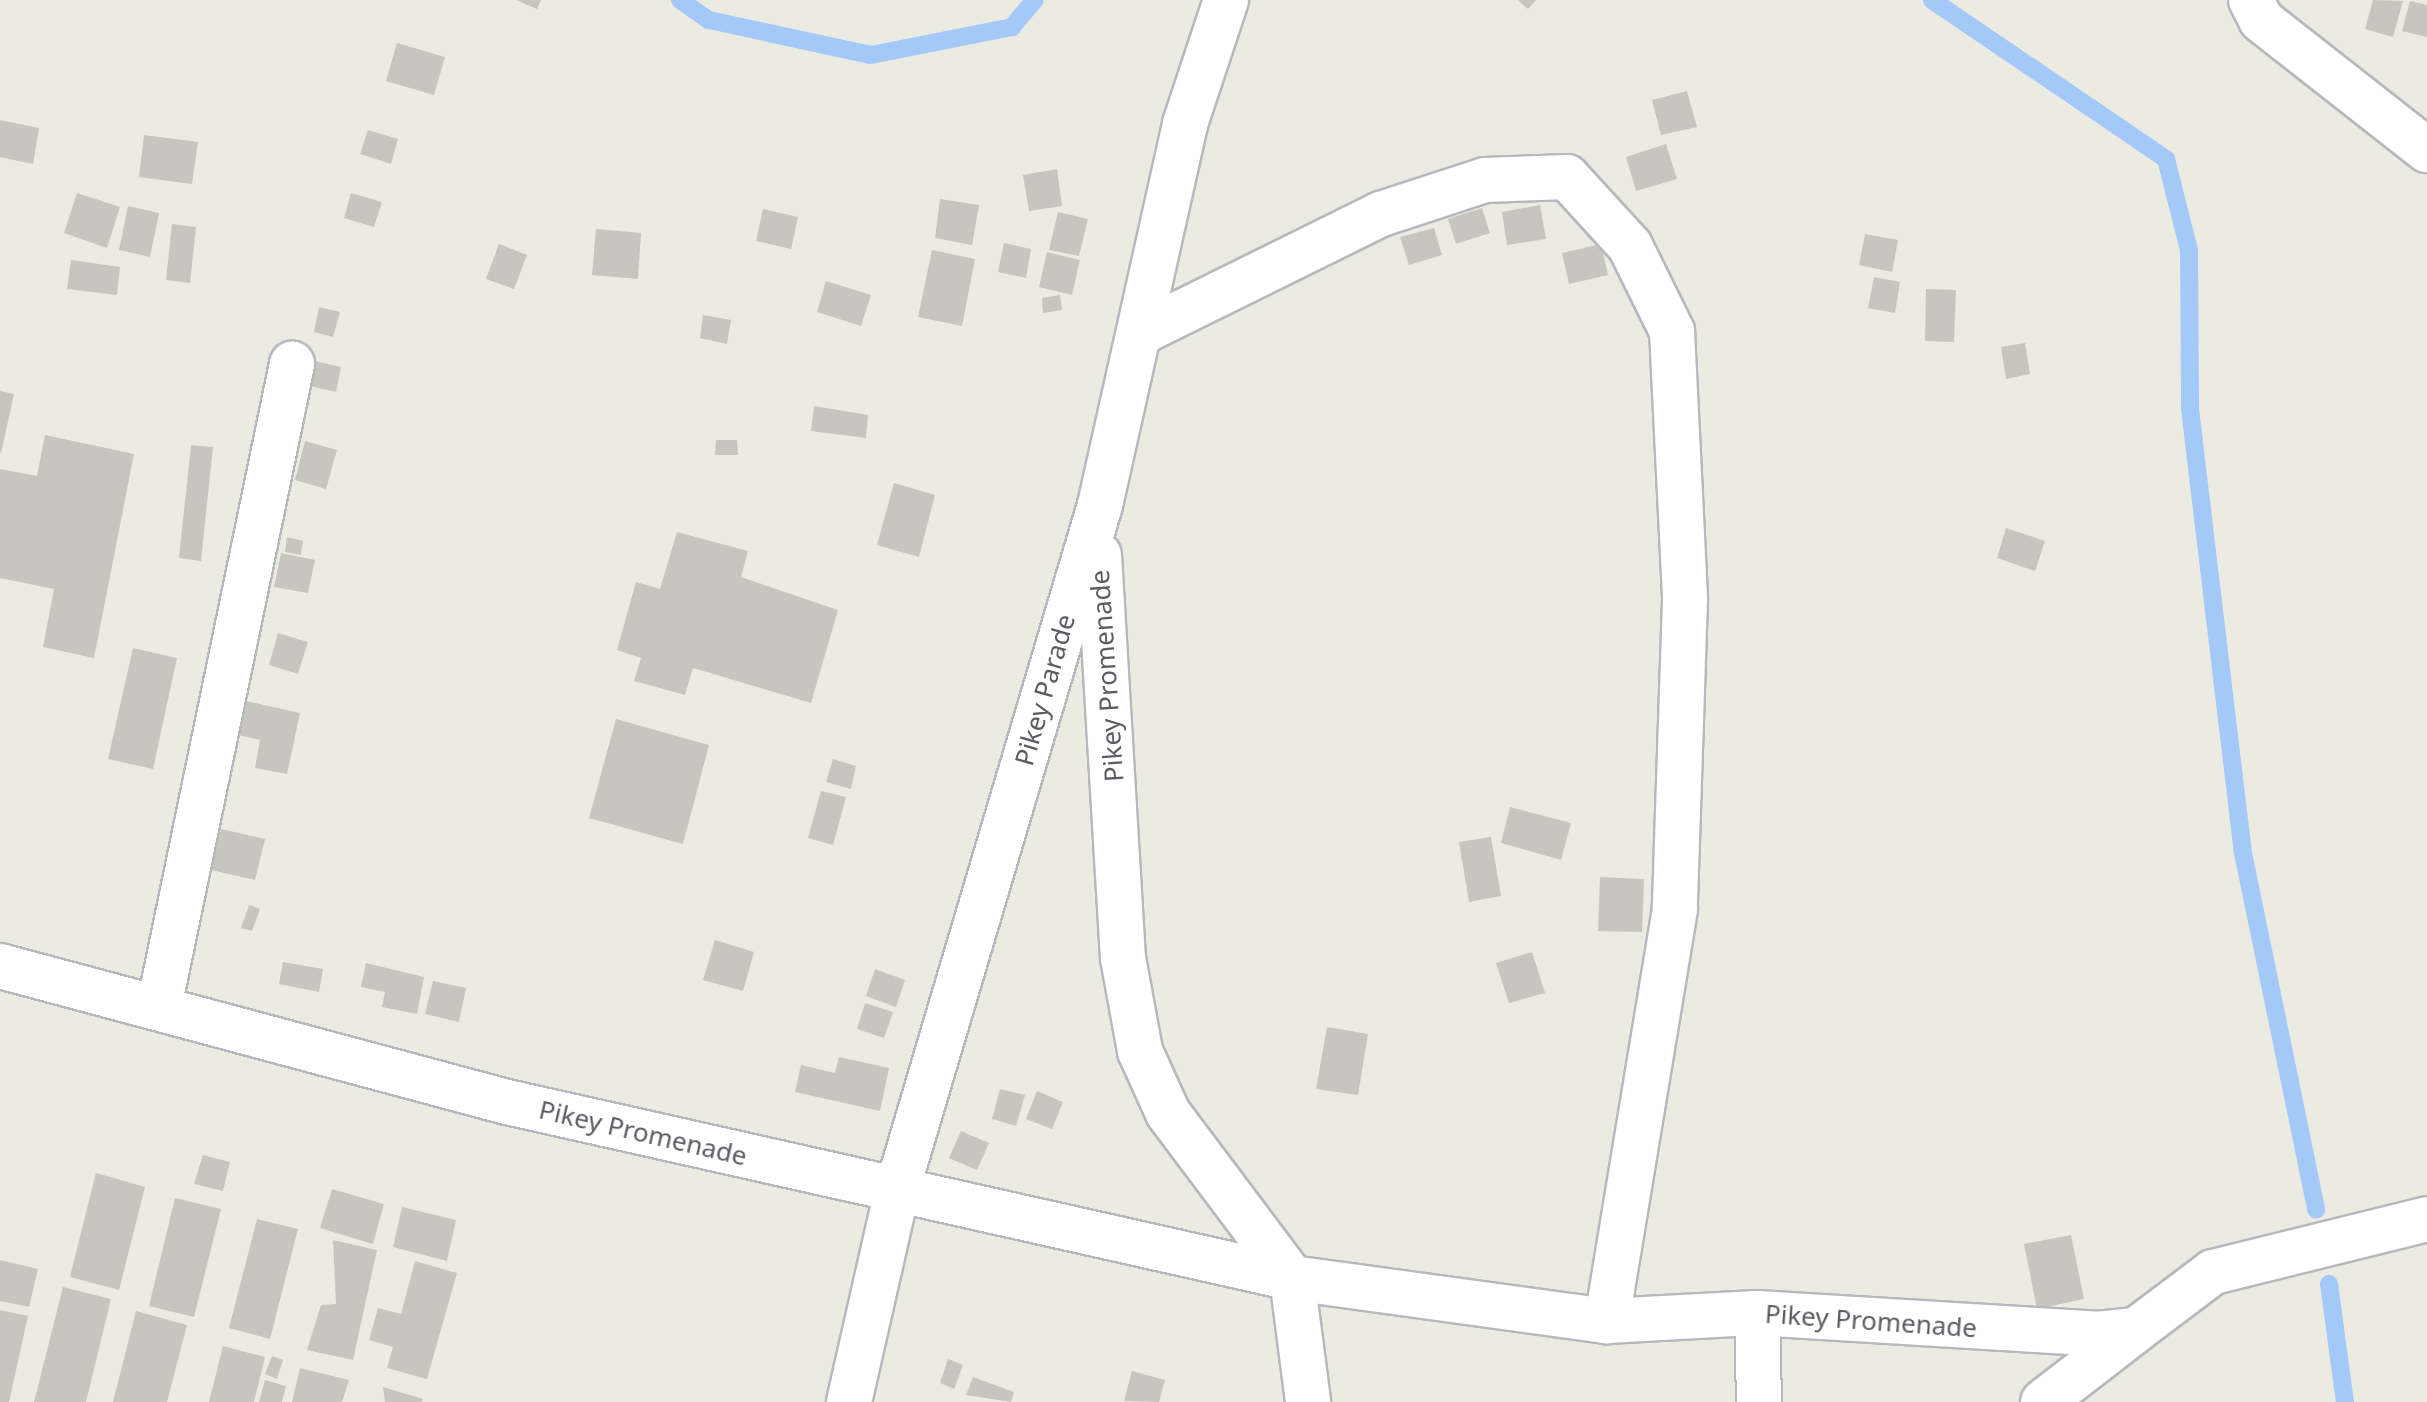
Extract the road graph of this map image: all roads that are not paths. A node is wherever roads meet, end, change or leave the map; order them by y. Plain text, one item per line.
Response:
1 (1226, 0) edge
2 (2251, 0) edge
3 (2427, 150) edge
4 (1142, 332) junction
5 (292, 364) dead end
6 (1100, 505) junction
7 (0, 966) edge
8 (159, 1007) junction
9 (897, 1190) junction
10 (2427, 1219) edge
11 (1292, 1278) junction
12 (1757, 1313) junction
13 (1607, 1321) junction
14 (2136, 1330) junction
15 (849, 1402) edge
16 (1308, 1402) edge
17 (1759, 1402) edge
18 (2043, 1402) edge

1 - 4 street, Pikey Parade
2 - 3 street
4 - 6 street, Pikey Parade
4 - 13 street
5 - 8 street
6 - 9 street, Pikey Parade
6 - 11 street, Pikey Promenade
7 - 8 street, Pikey Promenade
8 - 9 street, Pikey Promenade
9 - 11 street, Pikey Promenade
9 - 15 street, Pikey Parade
10 - 14 street
11 - 13 street, Pikey Promenade
11 - 16 street
12 - 13 street, Pikey Promenade
12 - 14 street, Pikey Promenade
12 - 17 street
14 - 18 street

